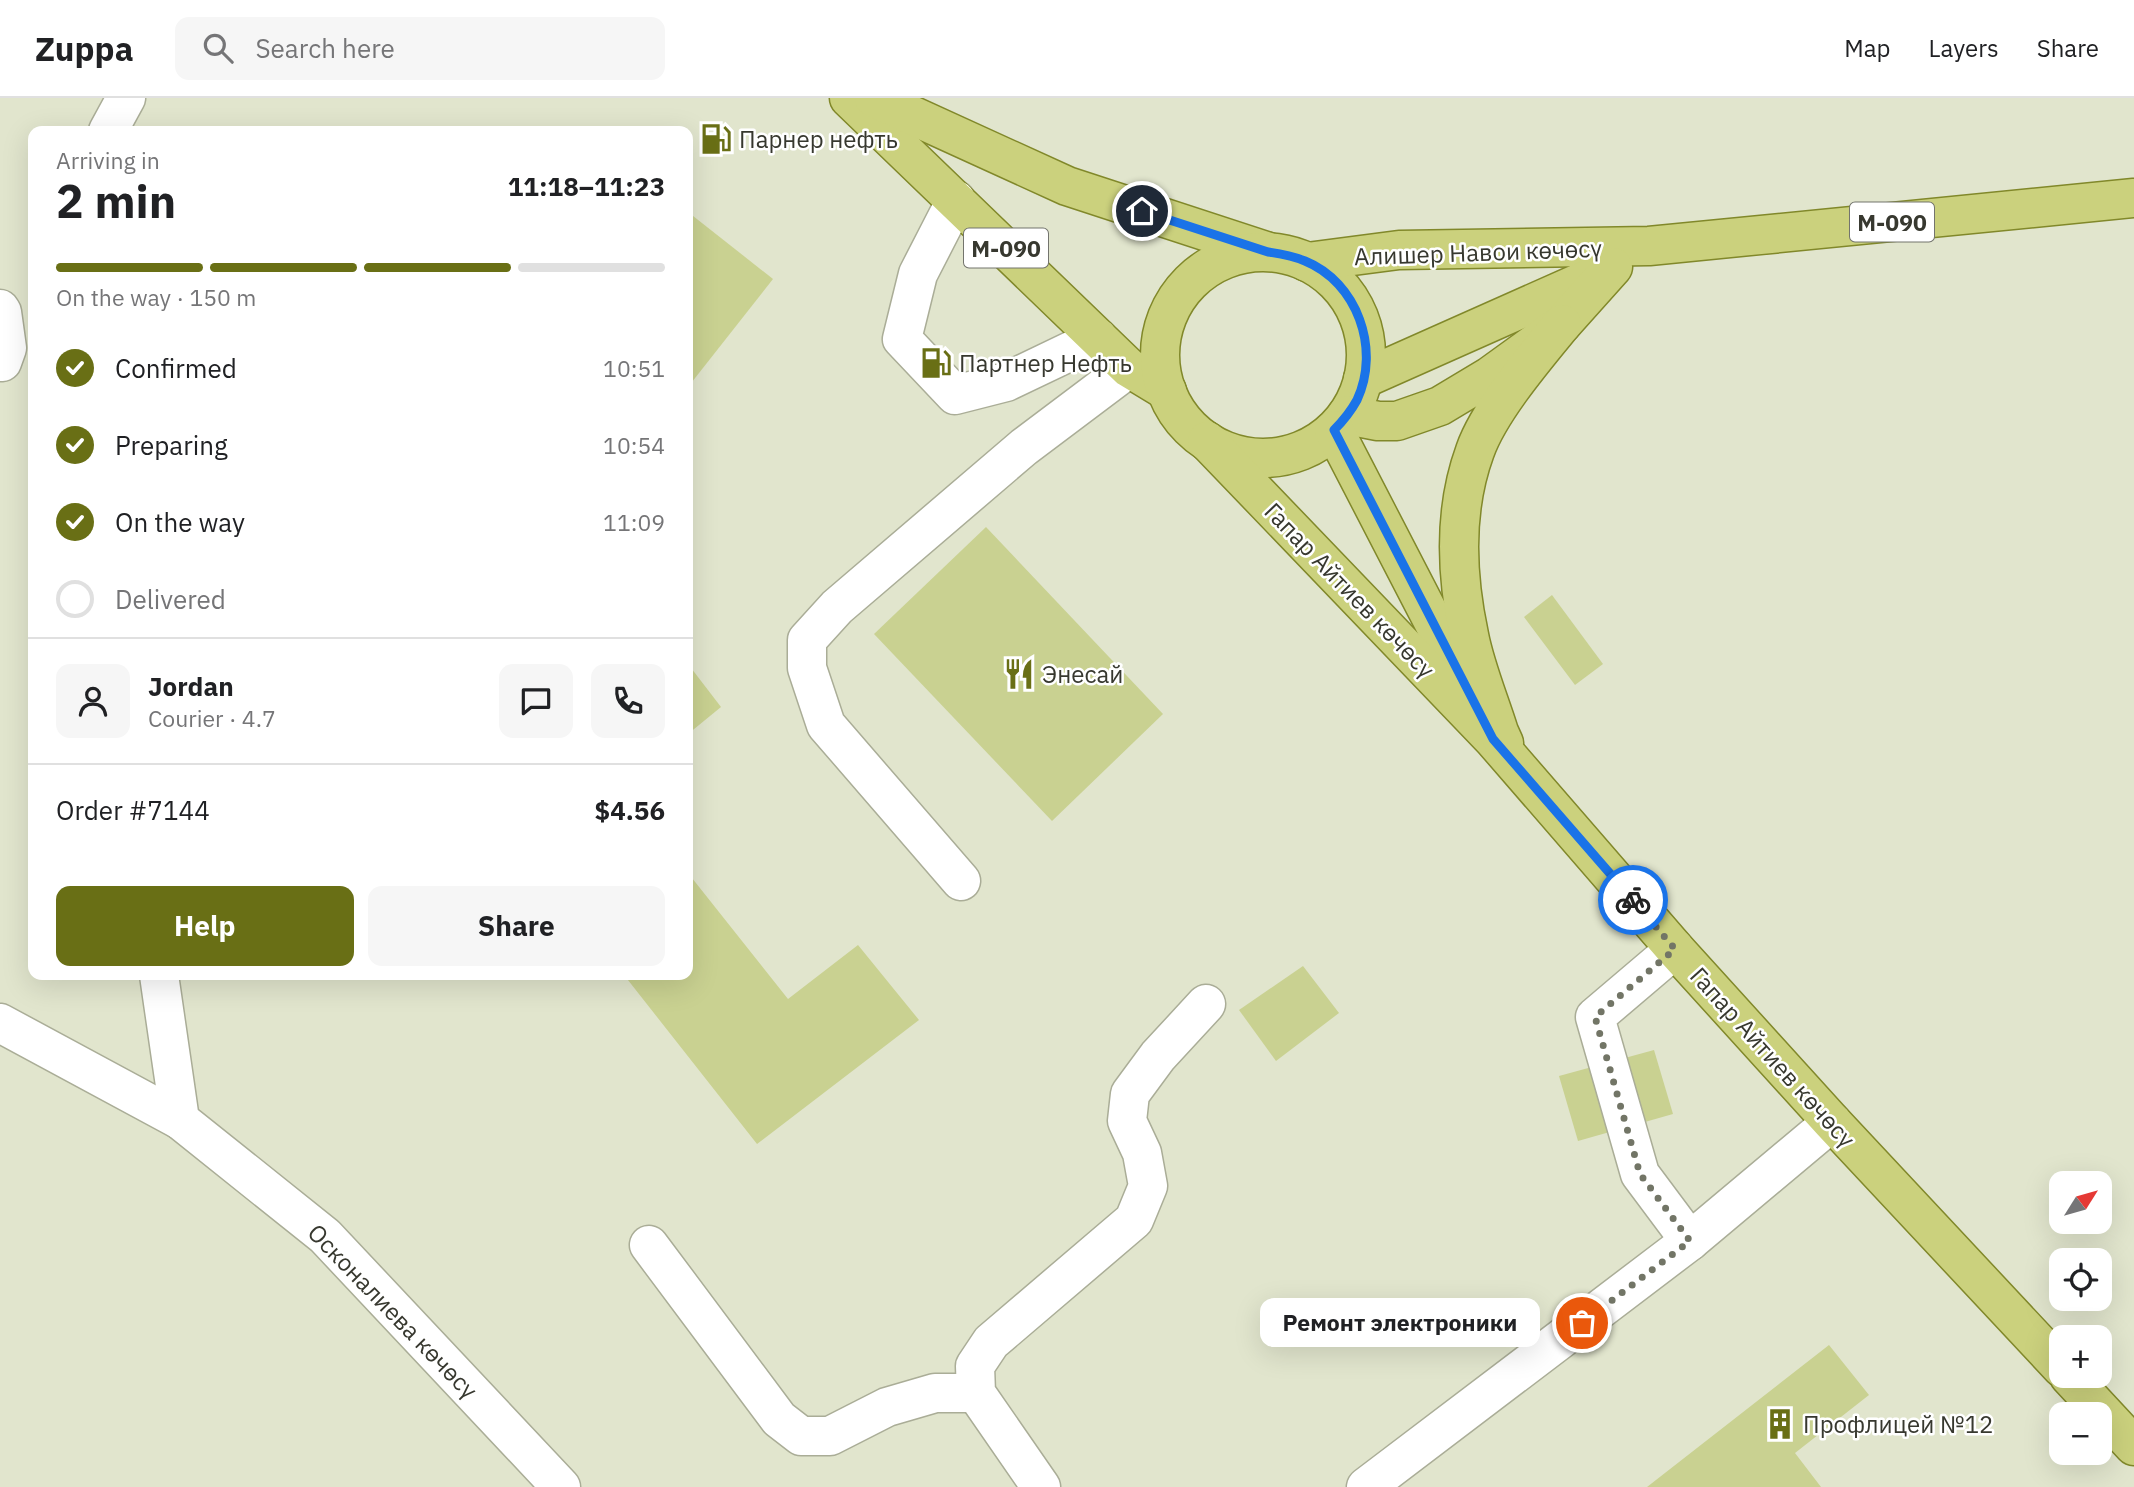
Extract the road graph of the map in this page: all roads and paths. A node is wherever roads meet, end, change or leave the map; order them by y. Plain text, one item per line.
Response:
1 (126, 98) edge
2 (849, 98) edge
3 (874, 98) edge
4 (111, 126) edge
5 (2134, 198) edge
6 (956, 200) junction
7 (1649, 246) junction
8 (1268, 252) junction
9 (1307, 262) junction
10 (1613, 268) junction
11 (0, 309) edge
12 (1562, 324) junction
13 (1098, 338) junction
14 (2, 362) edge
15 (1129, 368) junction
16 (1363, 379) junction
17 (1167, 391) junction
18 (1341, 423) junction
19 (1207, 441) junction
20 (1504, 751) junction
21 (961, 881) dead end
22 (1675, 949) junction
23 (160, 980) edge
24 (1206, 1004) dead end
25 (0, 1023) edge
26 (180, 1120) junction
27 (1832, 1122) junction
28 (1690, 1241) junction
29 (649, 1245) dead end
30 (2049, 1354) edge
31 (2080, 1388) edge
32 (976, 1393) junction
33 (2134, 1446) edge
34 (561, 1487) edge
35 (1041, 1487) edge
36 (1366, 1487) edge

1 - 4 street
2 - 6 main road, М-090
3 - 8 main road, М-090
5 - 7 main road, Алишер Навои көчөсү / М-090
6 - 13 main road, М-090
6 - 13 street
7 - 9 main road, Алишер Навои көчөсү / М-090
7 - 10 main road, Алишер Навои көчөсү / М-090
8 - 9 main road, М-090
8 - 17 main road, М-090
9 - 16 main road, М-090
10 - 12 main road
10 - 16 main road, Алишер Навои көчөсү / М-090
11 - 14 street
12 - 18 main road
12 - 20 main road
13 - 15 main road, М-090
15 - 17 main road, М-090
15 - 21 street
16 - 18 main road, М-090
17 - 19 main road, М-090
18 - 19 main road, М-090
18 - 20 main road, Гапар Айтиев көчөсү
19 - 20 main road, Гапар Айтиев көчөсү
20 - 22 main road, Гапар Айтиев көчөсү
22 - 27 main road, Гапар Айтиев көчөсү
22 - 28 street
23 - 26 street
24 - 32 street
25 - 26 street, Осконалиева көчөсү
26 - 34 street, Осконалиева көчөсү
27 - 28 street
27 - 30 main road, Гапар Айтиев көчөсү
28 - 36 street
29 - 32 street
31 - 33 main road
32 - 35 street

